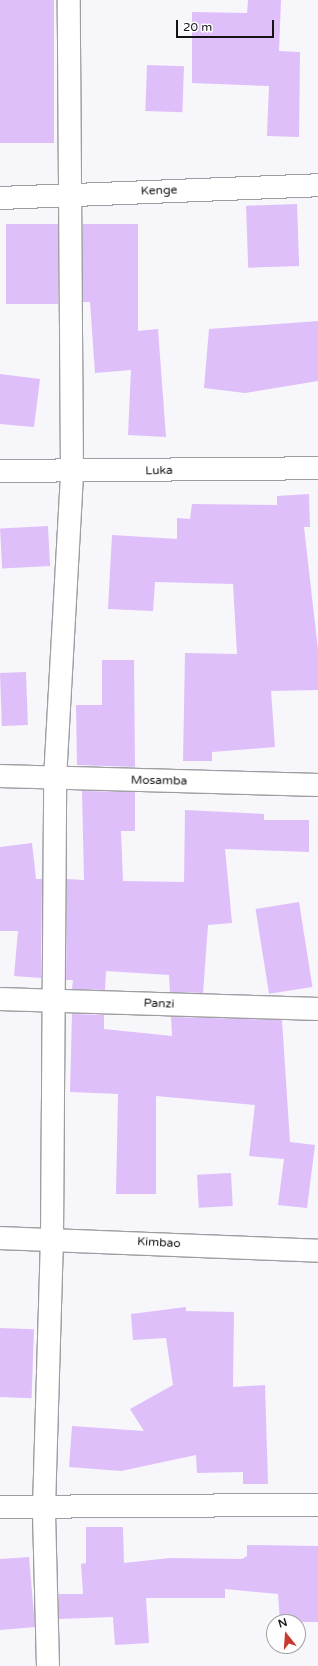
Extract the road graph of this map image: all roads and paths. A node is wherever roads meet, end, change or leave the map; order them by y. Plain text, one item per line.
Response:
1 (69, 0) edge
2 (318, 185) edge
3 (69, 194) junction
4 (0, 198) edge
5 (318, 468) edge
6 (0, 472) edge
7 (72, 472) junction
8 (0, 776) edge
9 (55, 779) junction
10 (318, 785) edge
11 (0, 999) edge
12 (54, 1000) junction
13 (318, 1009) edge
14 (0, 1238) edge
15 (52, 1238) junction
16 (318, 1251) edge
17 (318, 1505) edge
18 (0, 1507) edge
19 (44, 1508) junction
20 (48, 1666) edge

1 - 3 street
2 - 3 street, Kenge
3 - 4 street, Kenge
3 - 7 street
5 - 7 street, Luka
6 - 7 street, Luka
7 - 9 street
8 - 9 street, Mosamba
9 - 10 street, Mosamba
9 - 12 street
11 - 12 street, Panzi
12 - 13 street, Panzi
12 - 15 street
14 - 15 street, Kimbao
15 - 16 street, Kimbao
15 - 19 street
17 - 19 street
18 - 19 street
19 - 20 street

